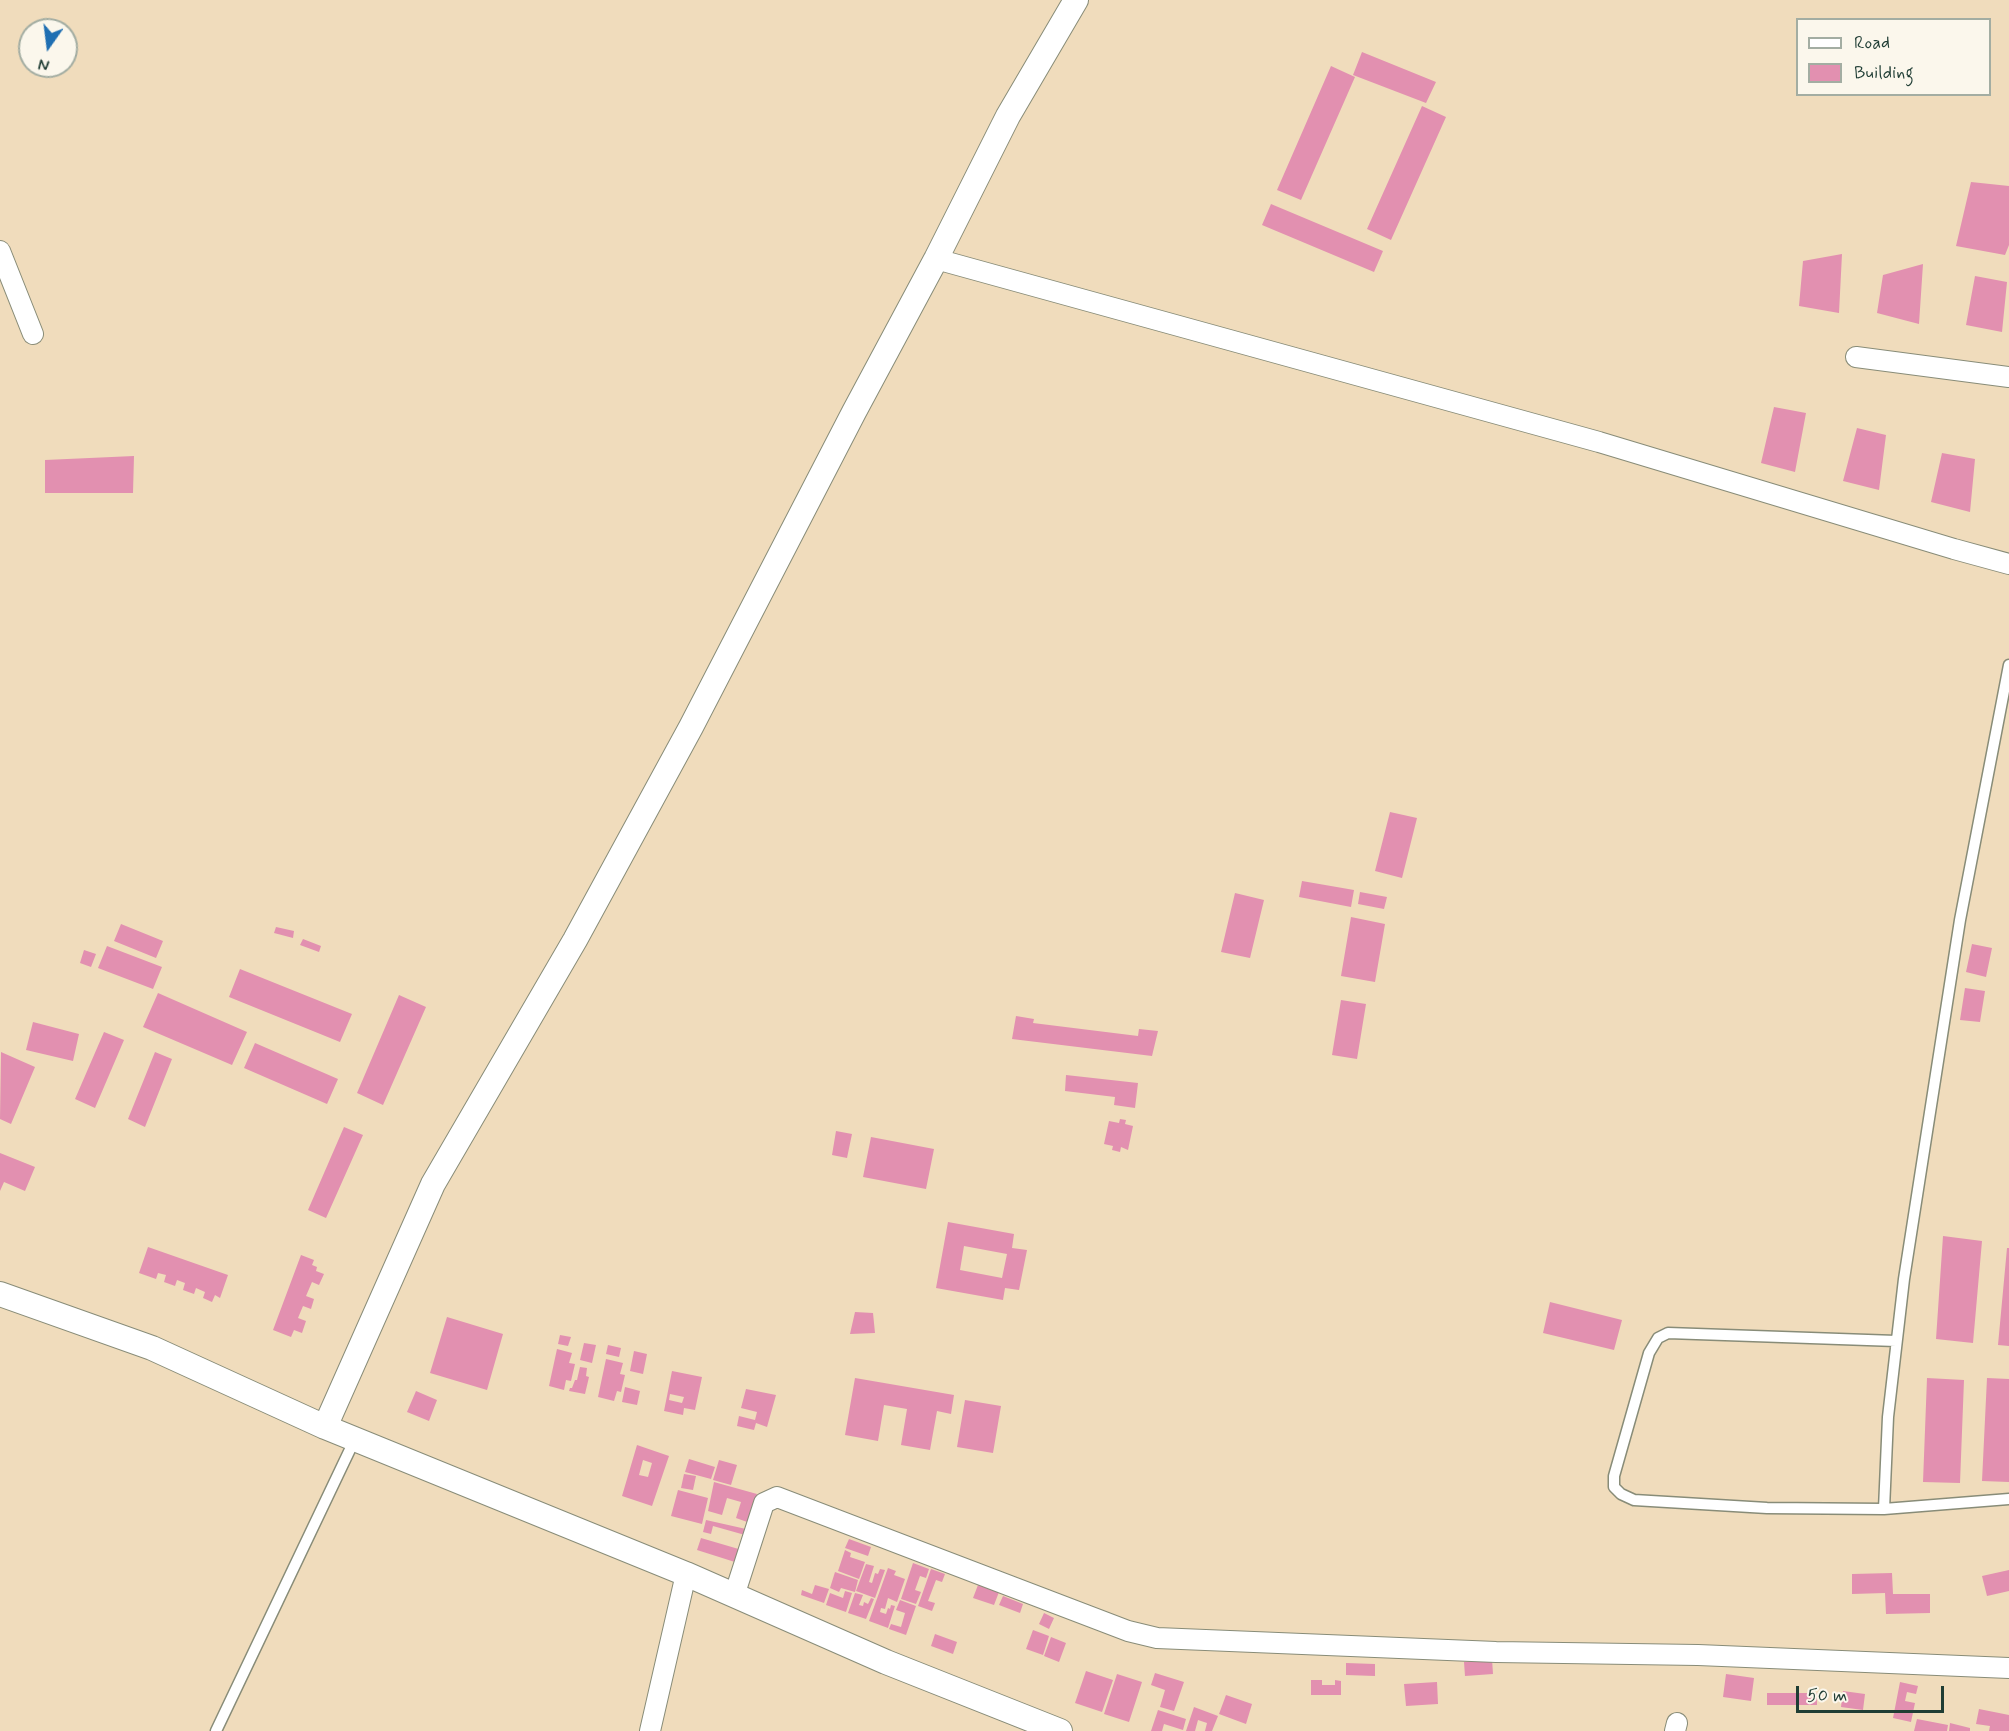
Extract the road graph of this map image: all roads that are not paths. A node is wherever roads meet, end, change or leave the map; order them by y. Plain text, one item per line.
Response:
1 (1076, 0) edge
2 (0, 251) edge
3 (936, 259) junction
4 (33, 334) dead end
5 (1856, 357) dead end
6 (2009, 377) edge
7 (2009, 564) edge
8 (2009, 665) edge
9 (0, 1294) edge
10 (1896, 1341) junction
11 (325, 1427) junction
12 (355, 1439) junction
13 (2009, 1499) edge
14 (1884, 1509) junction
15 (686, 1574) junction
16 (734, 1596) junction
17 (2009, 1668) edge
18 (216, 1731) edge
19 (650, 1731) edge
20 (1060, 1731) edge

1 - 3 street
2 - 4 street
3 - 7 street
3 - 11 street
5 - 6 street
8 - 10 lane
9 - 11 street
10 - 14 lane
10 - 14 lane
11 - 12 street
12 - 15 street
12 - 18 lane
13 - 14 lane
15 - 16 street
15 - 19 street
16 - 17 street
16 - 20 street

